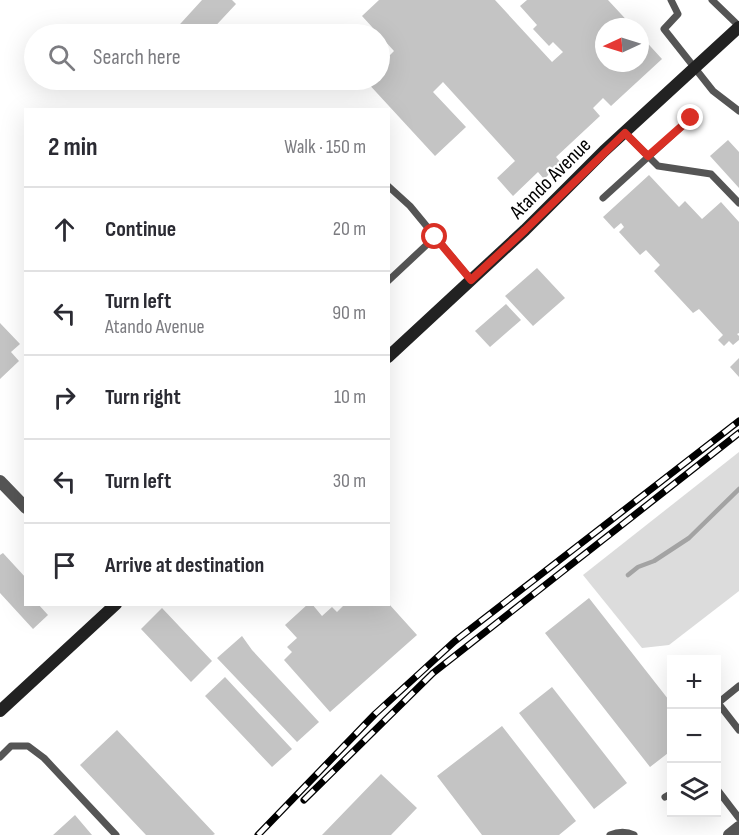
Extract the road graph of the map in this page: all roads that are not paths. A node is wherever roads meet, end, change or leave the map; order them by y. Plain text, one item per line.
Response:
1 (671, 0) edge
2 (712, 0) edge
3 (739, 27) edge
4 (694, 68) junction
5 (739, 111) edge
6 (691, 118) dead end
7 (625, 133) junction
8 (648, 156) junction
9 (390, 188) edge
10 (603, 198) dead end
11 (739, 203) edge
12 (435, 237) junction
13 (390, 279) edge
14 (471, 280) junction
15 (390, 355) edge
16 (0, 481) edge
17 (24, 506) edge
18 (113, 606) edge
19 (739, 686) edge
20 (0, 711) edge
21 (739, 730) edge
22 (1, 754) edge
23 (721, 793) edge
24 (739, 818) edge
25 (739, 827) edge
26 (116, 835) edge
27 (610, 835) edge
28 (634, 835) edge
29 (729, 835) edge

1 - 4 lane
2 - 3 lane
3 - 4 main road, Atando Avenue
4 - 5 lane
4 - 7 main road, Atando Avenue
6 - 8 lane
7 - 8 lane
7 - 14 main road, Atando Avenue
8 - 10 lane
8 - 11 lane
9 - 12 lane
12 - 13 lane
12 - 14 lane
14 - 15 main road, Atando Avenue
16 - 17 street
18 - 20 main road
19 - 21 lane
22 - 26 lane
23 - 24 lane
25 - 29 street
27 - 28 lane

